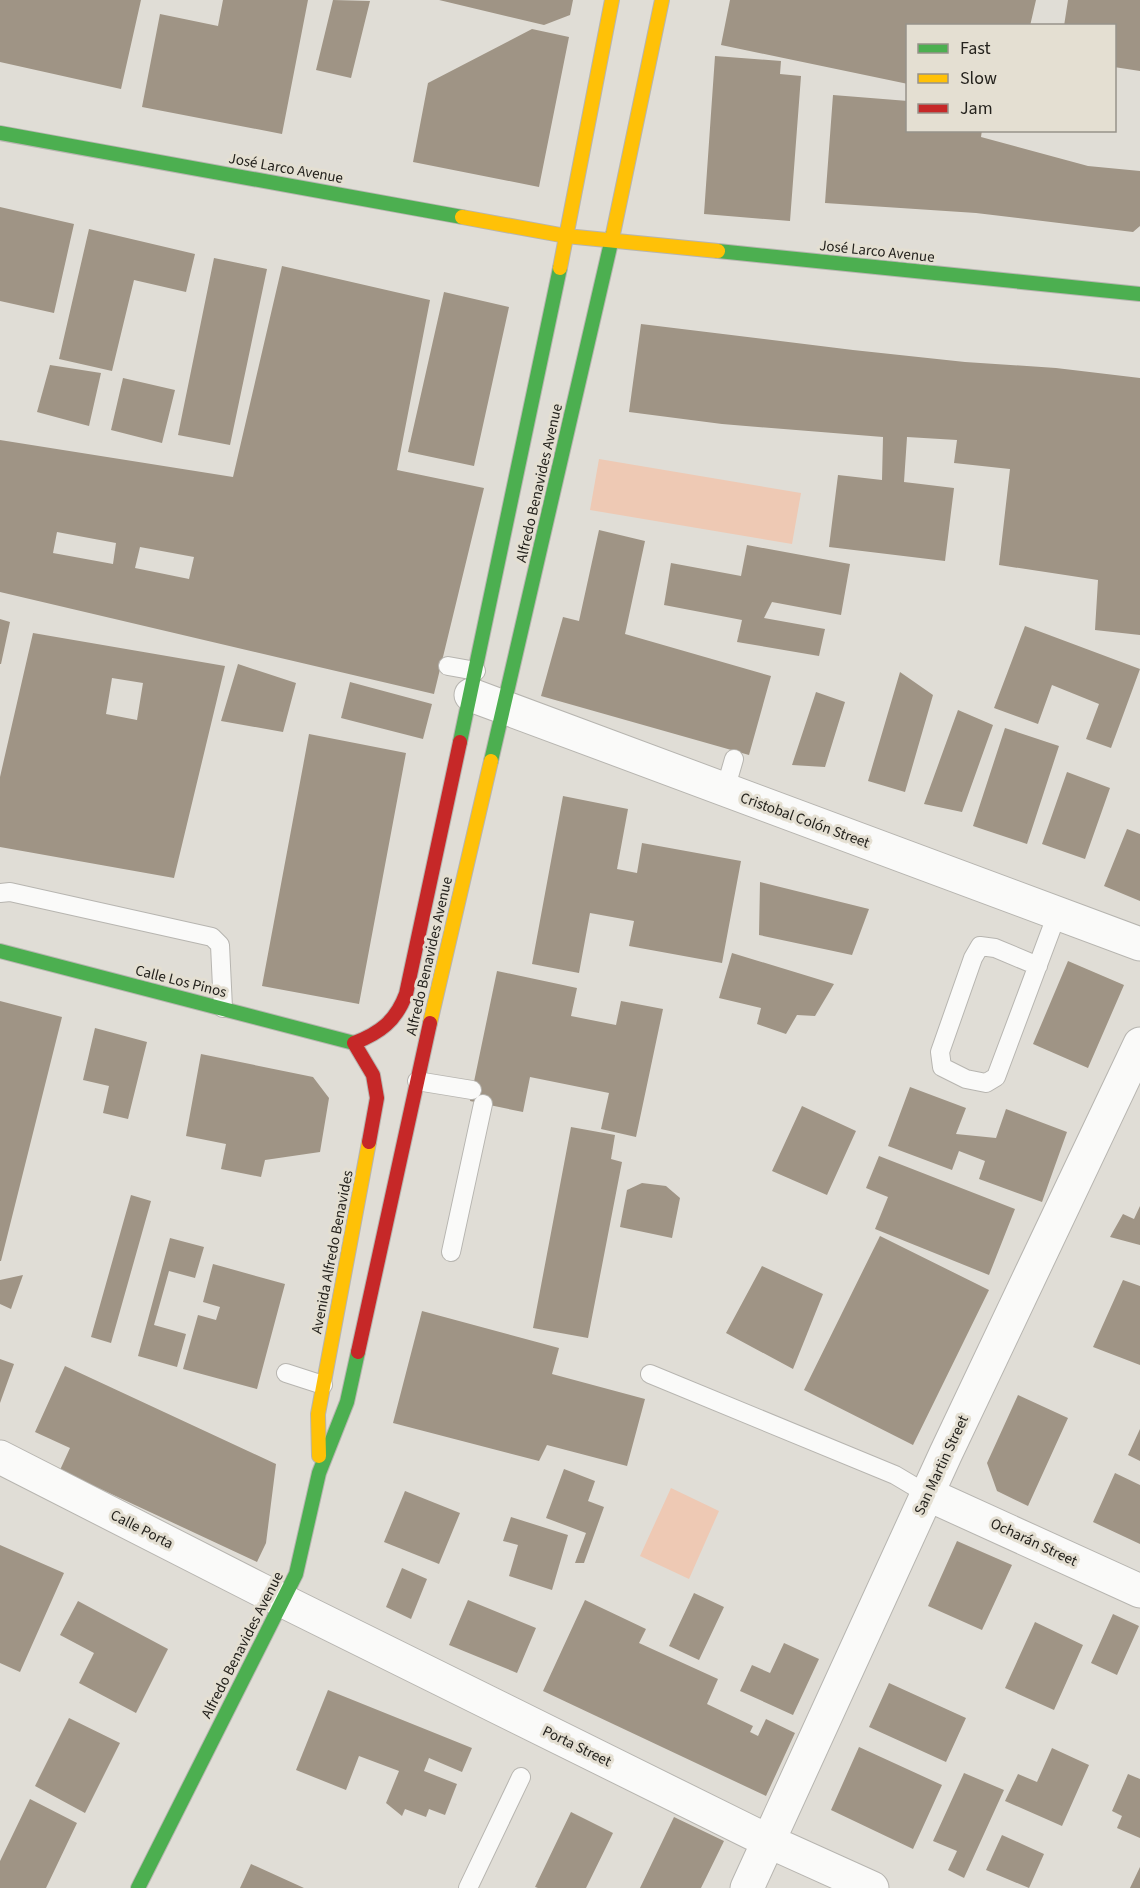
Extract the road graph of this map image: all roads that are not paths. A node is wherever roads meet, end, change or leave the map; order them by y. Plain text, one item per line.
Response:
1 (612, 0) edge
2 (662, 0) edge
3 (0, 133) edge
4 (566, 236) junction
5 (611, 242) junction
6 (1140, 294) edge
7 (448, 666) dead end
8 (473, 683) junction
9 (505, 708) junction
10 (734, 759) dead end
11 (725, 790) junction
12 (0, 893) edge
13 (1057, 914) junction
14 (1140, 944) edge
15 (0, 951) edge
16 (1038, 966) junction
17 (223, 1008) junction
18 (354, 1043) junction
19 (1140, 1044) edge
20 (417, 1081) junction
21 (451, 1252) dead end
22 (286, 1373) dead end
23 (650, 1374) dead end
24 (323, 1385) junction
25 (0, 1457) edge
26 (319, 1473) junction
27 (927, 1494) junction
28 (1140, 1591) edge
29 (283, 1600) junction
30 (521, 1777) dead end
31 (768, 1841) junction
32 (138, 1888) edge
33 (468, 1888) edge
34 (747, 1888) edge
35 (872, 1888) edge

1 - 4 main road, Alfredo Benavides Avenue
2 - 5 main road, Alfredo Benavides Avenue
3 - 4 main road, José Larco Avenue
4 - 5 main road, José Larco Avenue
4 - 8 main road, Alfredo Benavides Avenue
5 - 6 main road, José Larco Avenue
5 - 9 main road, Alfredo Benavides Avenue
7 - 8 lane
8 - 9 street, Cristobal Colón Street
8 - 18 main road, Alfredo Benavides Avenue
9 - 11 street, Cristobal Colón Street
9 - 20 main road, Alfredo Benavides Avenue
10 - 11 lane
11 - 13 street, Cristobal Colón Street
12 - 17 lane
13 - 14 street, Cristobal Colón Street
13 - 16 lane
15 - 17 main road, Calle Los Pinos
16 - 16 lane
17 - 18 main road, Calle Los Pinos
18 - 24 main road, Avenida Alfredo Benavides
19 - 27 street, San Martin Street
20 - 21 lane
20 - 26 main road, Alfredo Benavides Avenue
22 - 24 lane
23 - 27 lane
24 - 26 main road, Avenida Alfredo Benavides
25 - 29 street, Calle Porta
26 - 29 main road, Alfredo Benavides Avenue
27 - 28 street, Ocharán Street
27 - 31 street, San Martin Street
29 - 31 street, Porta Street
29 - 32 main road, Alfredo Benavides Avenue
30 - 33 lane
31 - 34 street, San Martin Street
31 - 35 street, Porta Street

